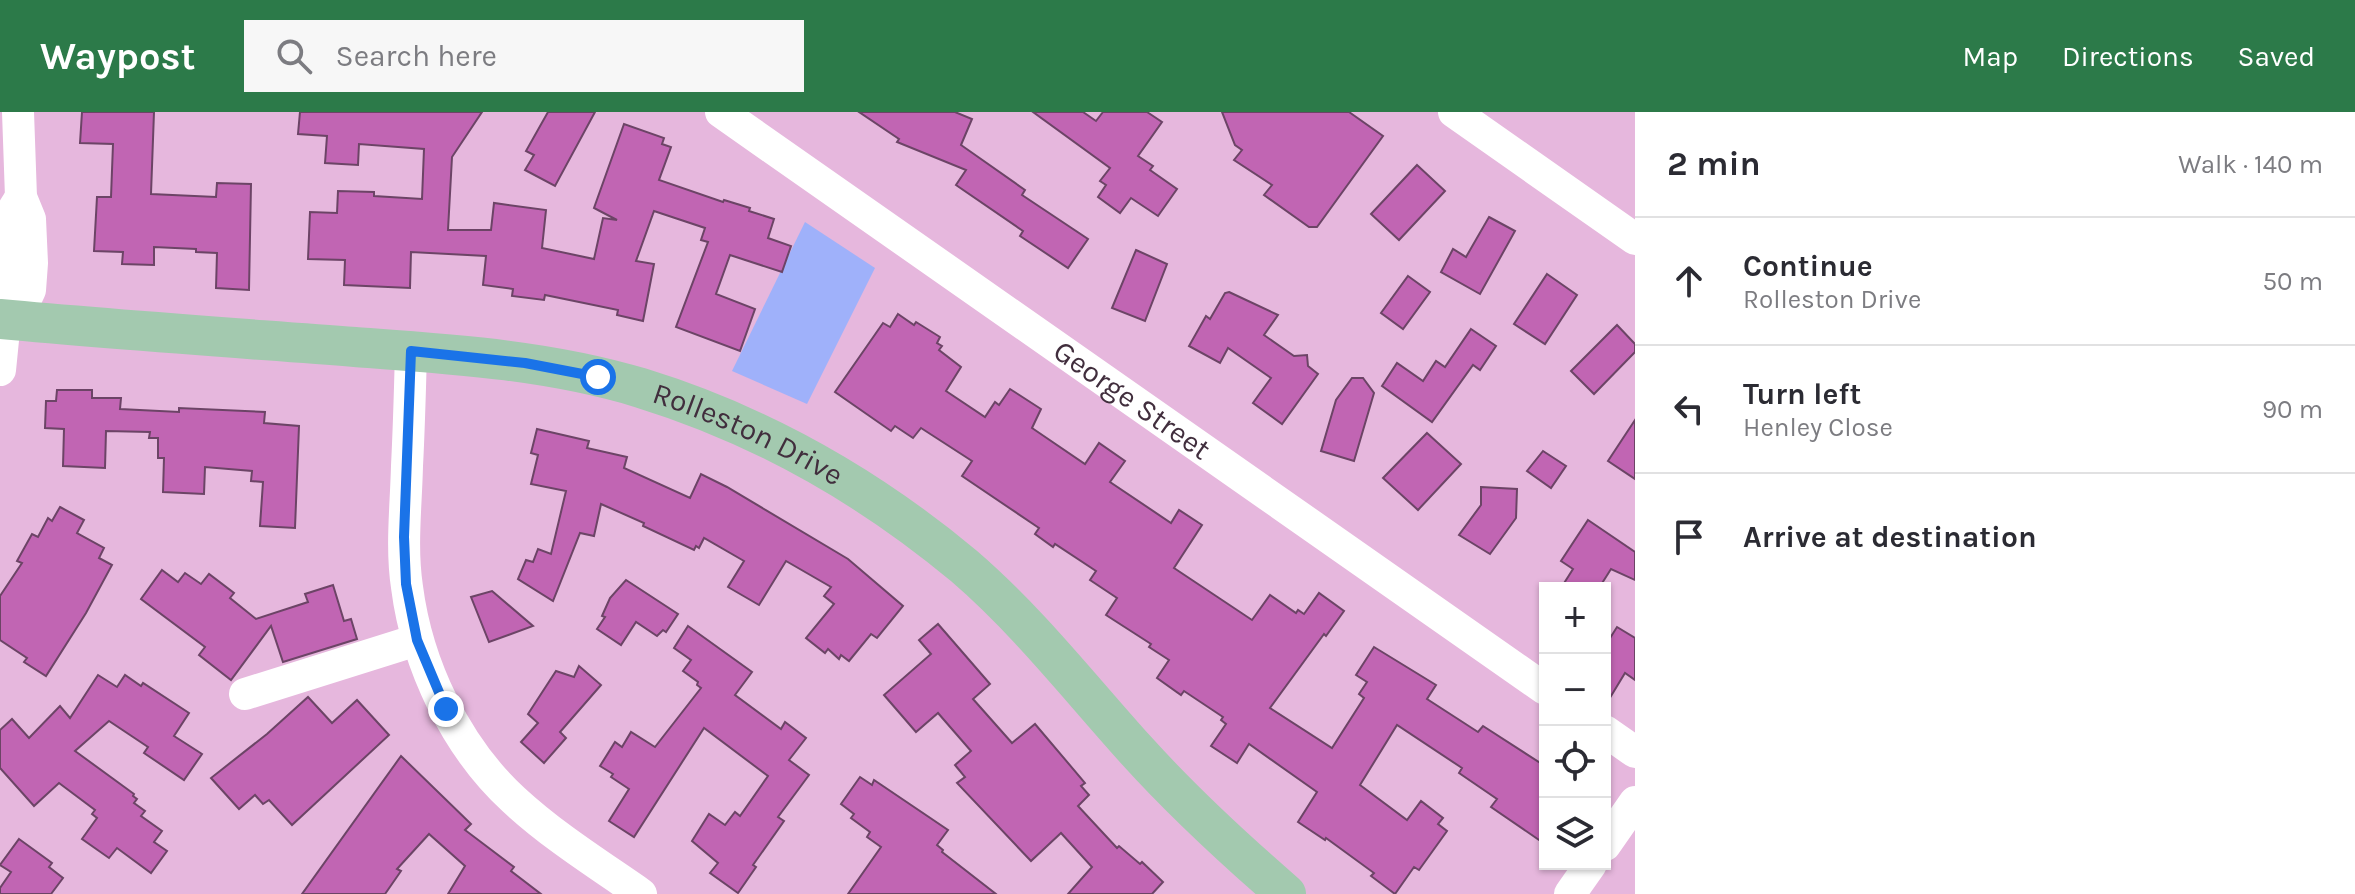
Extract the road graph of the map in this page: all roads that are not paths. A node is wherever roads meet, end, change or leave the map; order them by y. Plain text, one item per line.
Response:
1 (18, 112) edge
2 (721, 112) edge
3 (1454, 112) edge
4 (1635, 239) edge
5 (7, 320) edge
6 (411, 351) junction
7 (0, 370) edge
8 (417, 640) junction
9 (1539, 685) edge
10 (245, 694) dead end
11 (1611, 735) edge
12 (1635, 752) edge
13 (1635, 802) edge
14 (1611, 836) edge
15 (1587, 870) edge
16 (641, 894) edge
17 (1286, 894) edge
18 (1570, 894) edge

1 - 5 street
2 - 9 street, George Street
3 - 4 street
5 - 6 main road, Rolleston Drive
5 - 7 street
6 - 8 street
6 - 17 main road, Rolleston Drive
8 - 10 street
8 - 16 street
11 - 12 street
13 - 14 street
15 - 18 street

